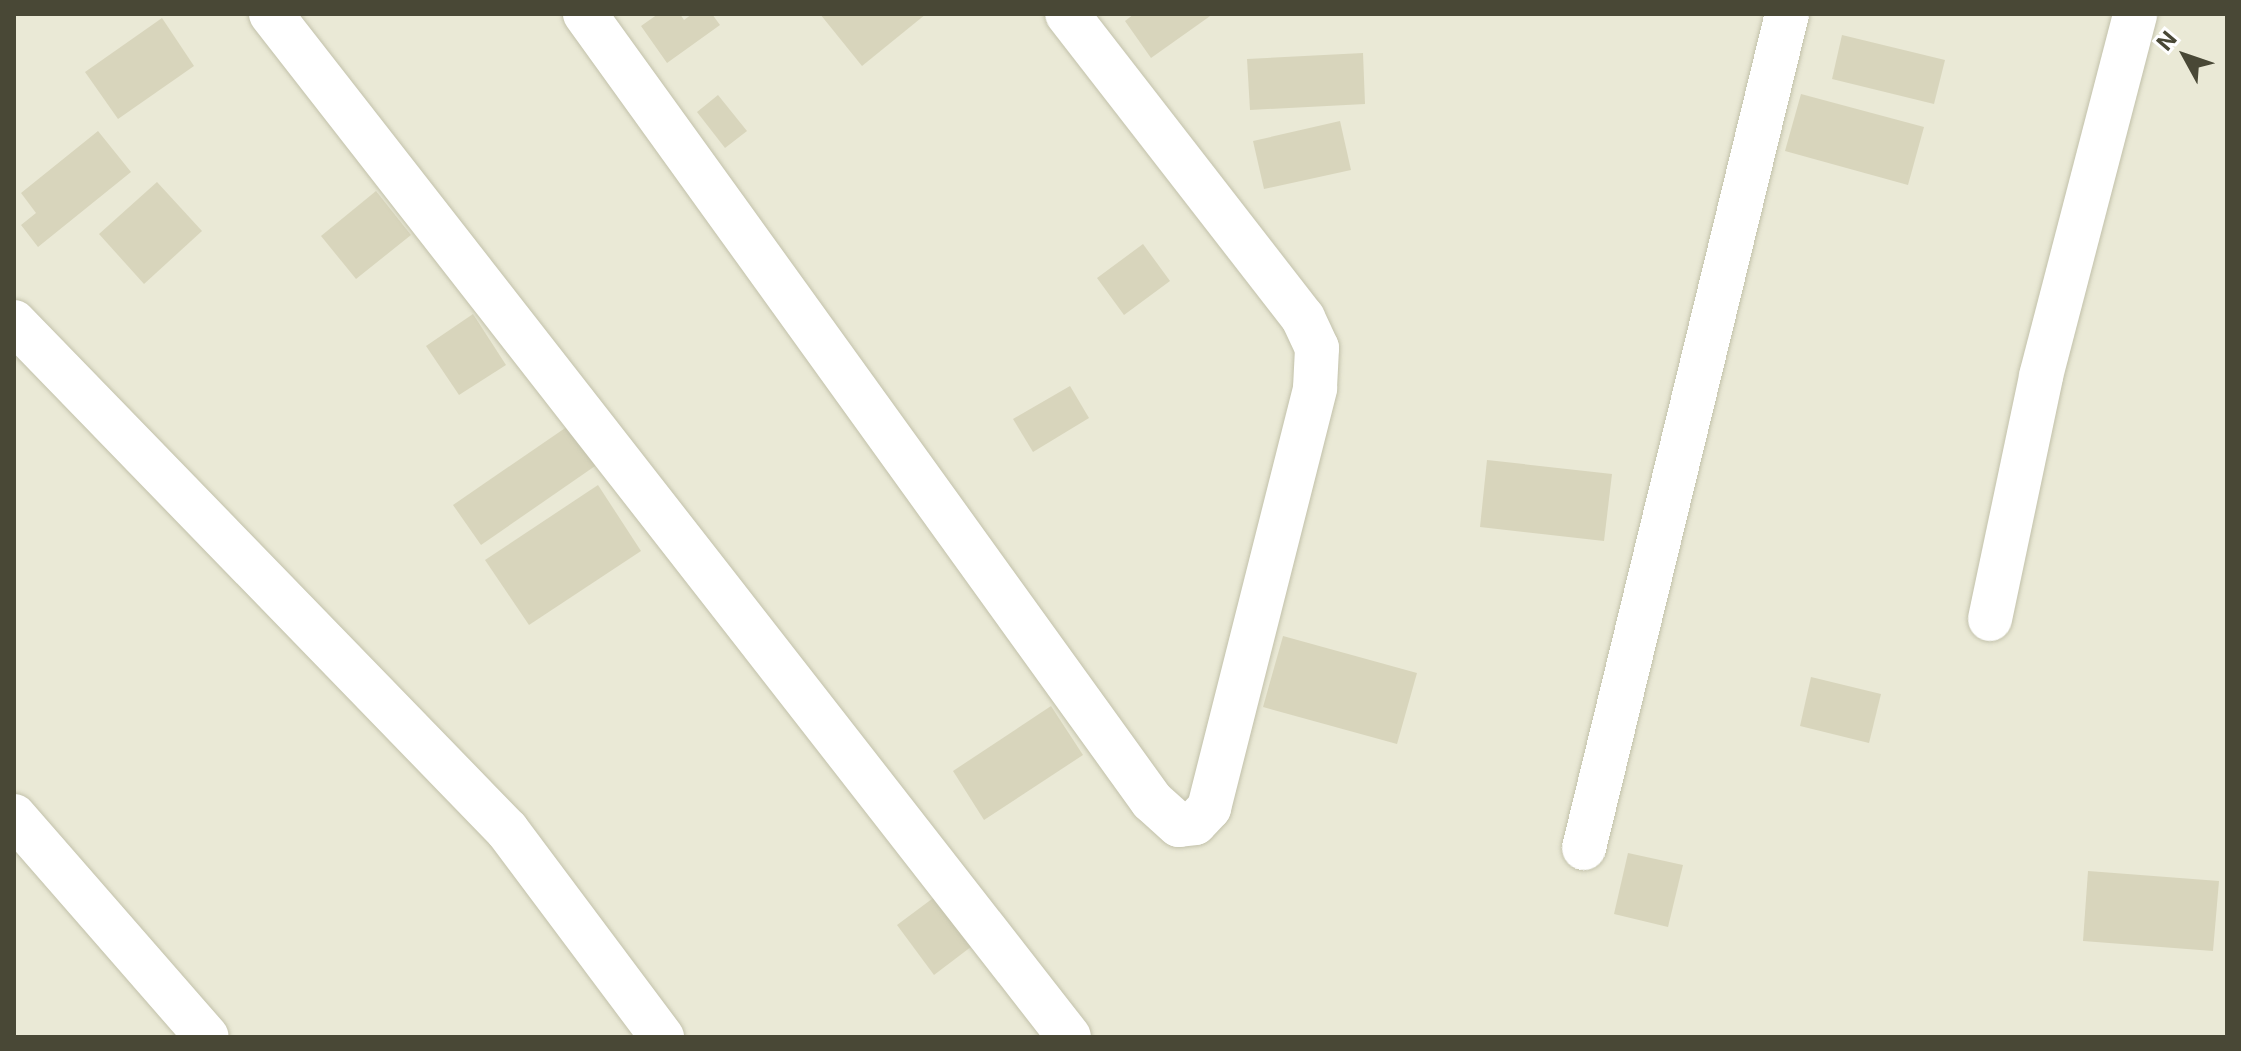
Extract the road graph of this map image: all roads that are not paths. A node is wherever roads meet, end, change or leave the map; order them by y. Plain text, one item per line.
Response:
1 (271, 14) edge
2 (585, 14) edge
3 (1067, 14) edge
4 (1787, 14) edge
5 (2135, 14) edge
6 (14, 322) edge
7 (1990, 619) dead end
8 (14, 816) edge
9 (1584, 848) dead end
10 (207, 1037) edge
11 (662, 1037) edge
12 (1069, 1037) edge

1 - 12 street
2 - 3 street
4 - 9 street
5 - 7 street
6 - 11 street
8 - 10 street

